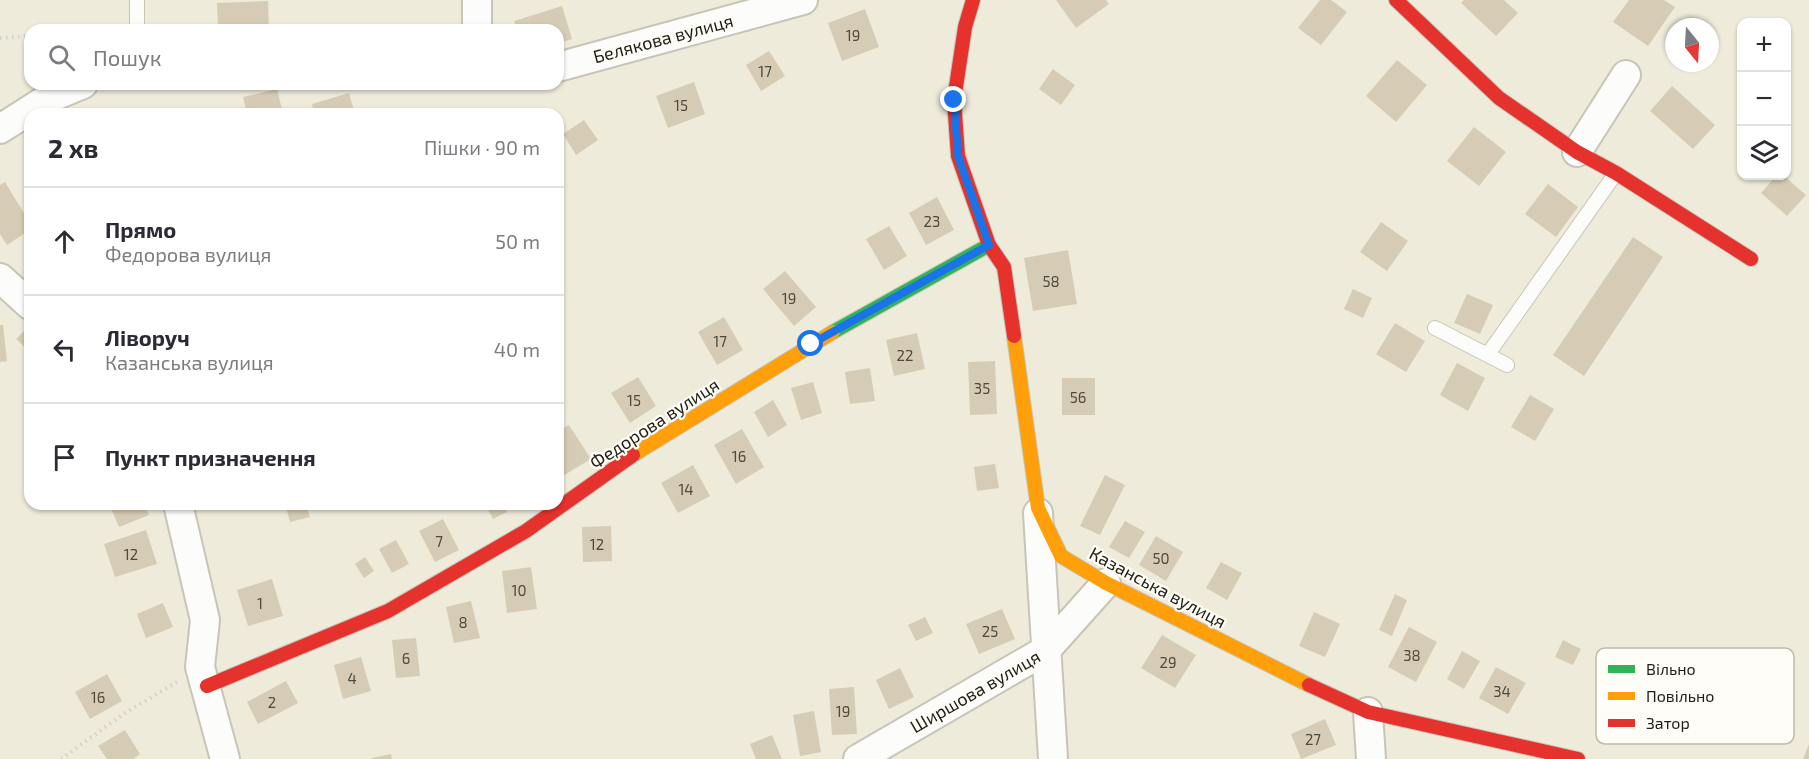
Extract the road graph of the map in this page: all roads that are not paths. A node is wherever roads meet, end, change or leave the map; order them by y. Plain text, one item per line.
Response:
1 (137, 0) edge
2 (477, 0) edge
3 (803, 0) edge
4 (973, 0) edge
5 (1396, 0) edge
6 (137, 24) edge
7 (477, 24) edge
8 (564, 65) edge
9 (1626, 75) dead end
10 (69, 90) edge
11 (33, 108) edge
12 (24, 114) edge
13 (0, 129) edge
14 (1577, 152) junction
15 (1616, 172) junction
16 (989, 245) junction
17 (1751, 259) dead end
18 (0, 278) edge
19 (24, 300) edge
20 (1435, 328) dead end
21 (1488, 354) junction
22 (1507, 365) dead end
23 (564, 504) edge
24 (1038, 508) junction
25 (179, 510) edge
26 (556, 510) edge
27 (1106, 583) junction
28 (1046, 650) junction
29 (204, 677) junction
30 (1368, 712) junction
31 (225, 759) edge
32 (858, 759) edge
33 (1053, 759) edge
34 (1371, 759) edge
35 (1578, 759) edge

1 - 6 lane
2 - 7 street
3 - 8 street, Белякова вулиця
4 - 16 street, Казанська вулиця
5 - 14 street
9 - 14 street
10 - 11 street
12 - 13 street
14 - 15 street
15 - 17 street
15 - 21 lane
16 - 23 street, Федорова вулиця
16 - 24 street, Казанська вулиця
18 - 19 street
20 - 21 lane
21 - 22 lane
24 - 27 street, Казанська вулиця
24 - 28 street
25 - 29 street
26 - 29 street, Федорова вулиця
27 - 28 street, Ширшова вулиця
27 - 30 street, Казанська вулиця
28 - 32 street, Ширшова вулиця
28 - 33 street
29 - 31 street
30 - 34 street
30 - 35 street, Казанська вулиця

